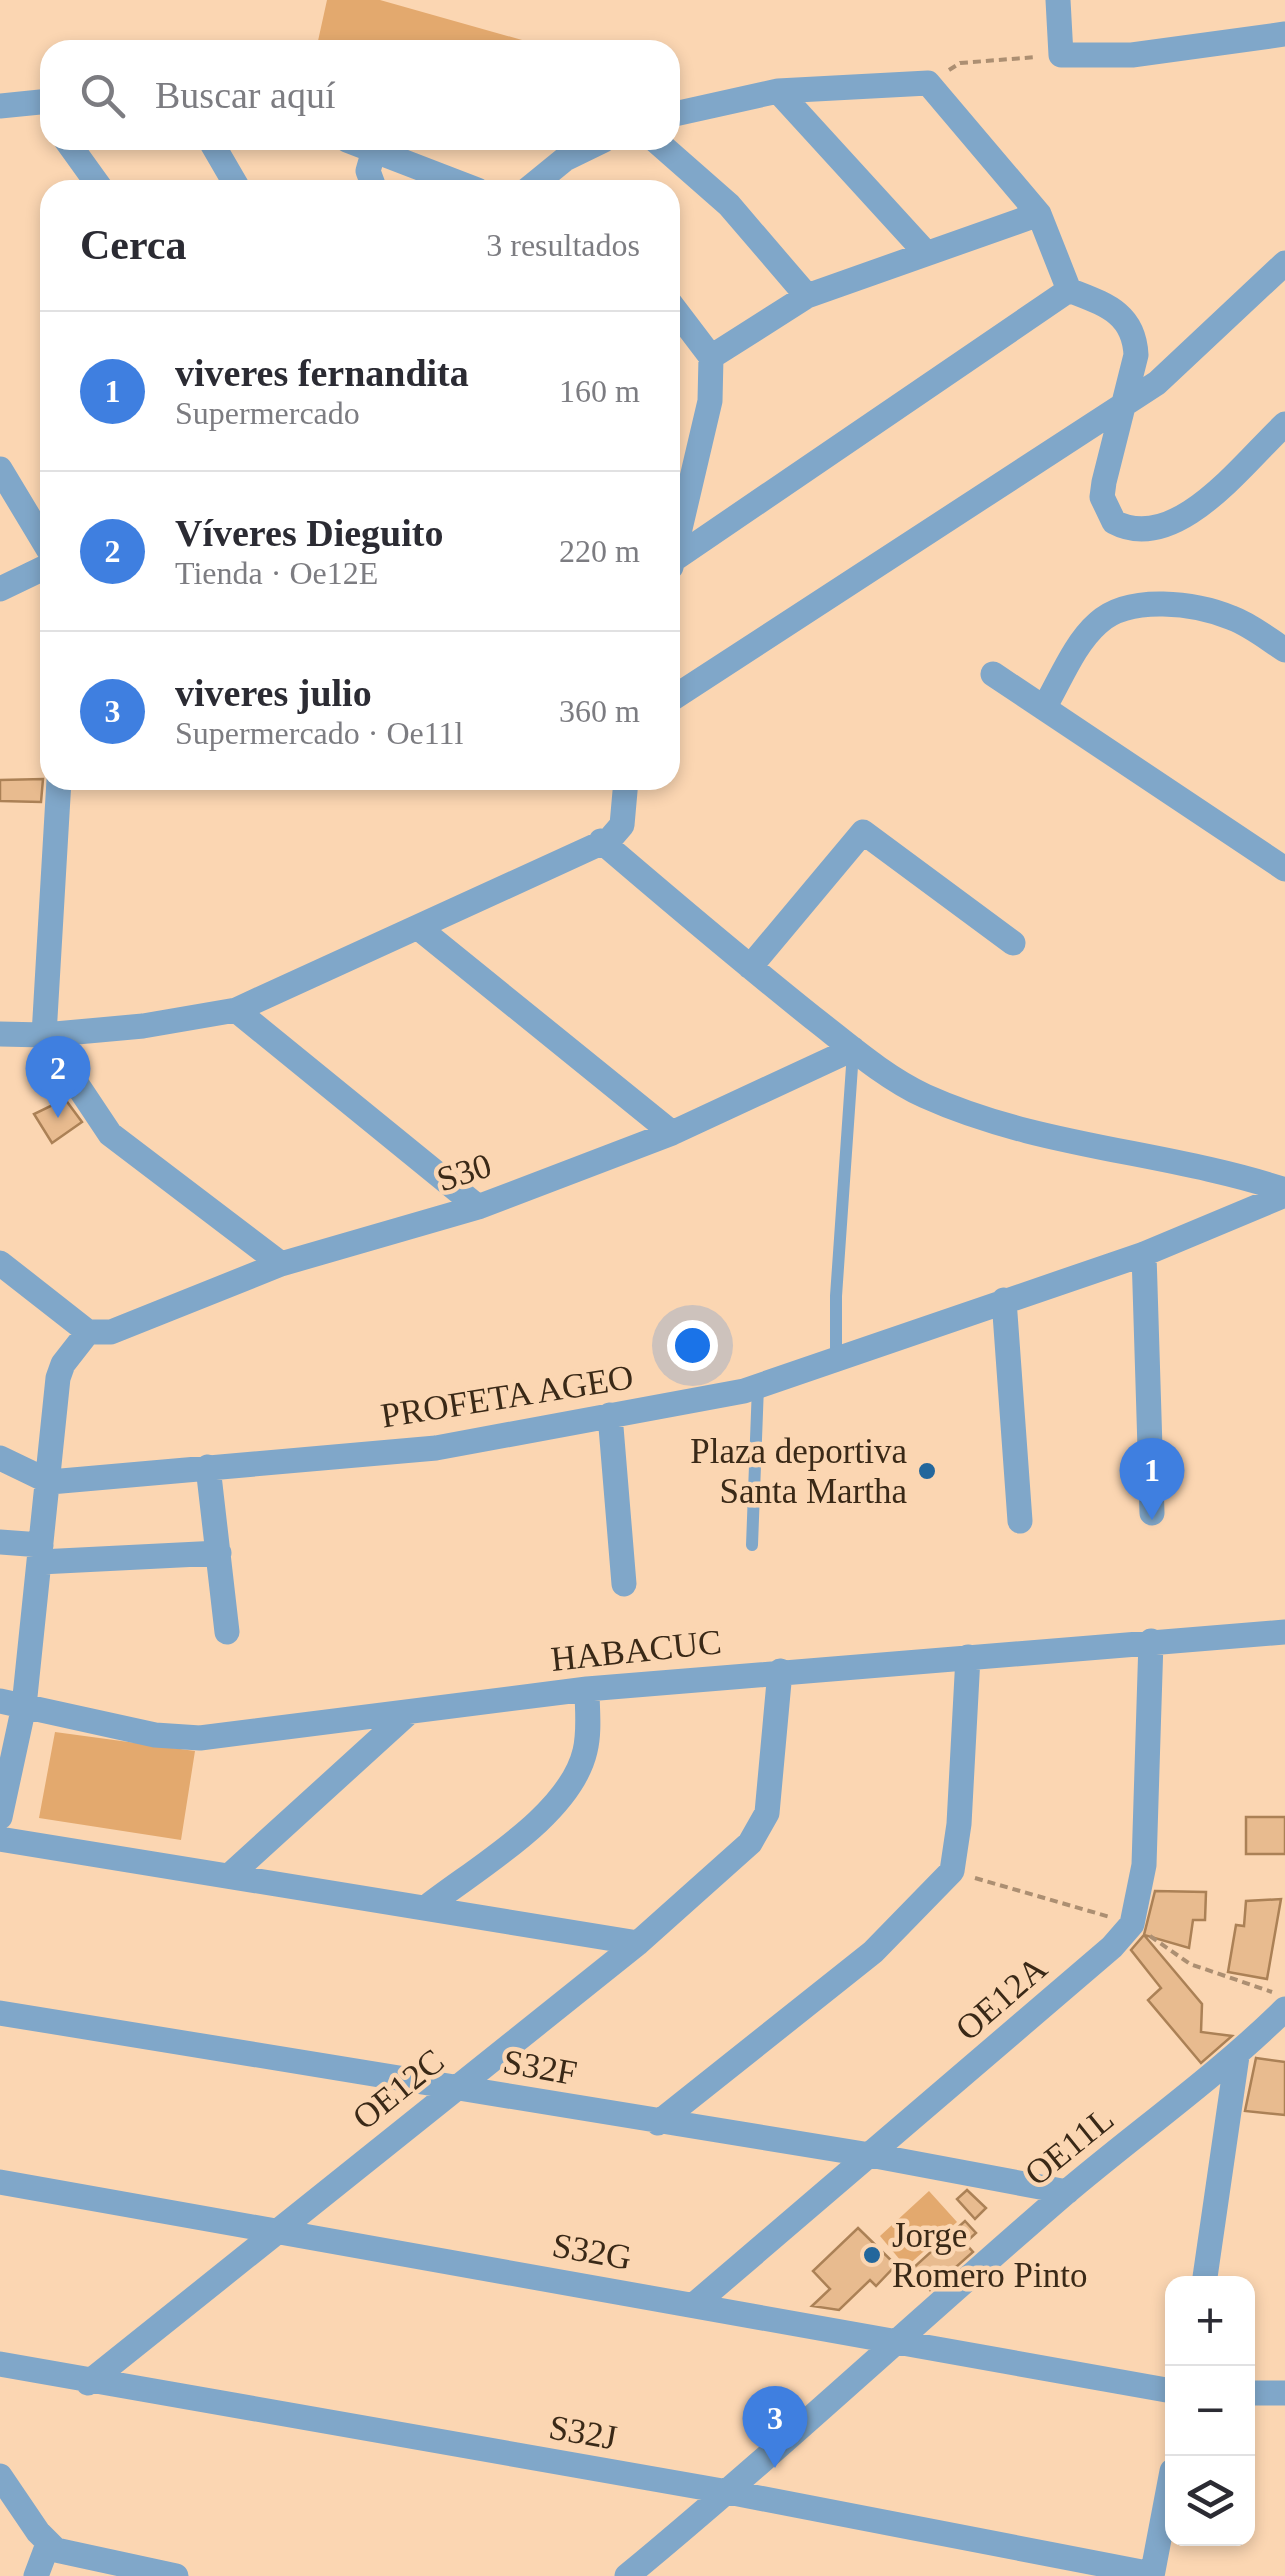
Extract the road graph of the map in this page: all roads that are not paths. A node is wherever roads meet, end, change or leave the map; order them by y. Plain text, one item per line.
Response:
1 (1058, 0) edge
2 (1285, 34) edge
3 (778, 91) junction
4 (0, 106) edge
5 (40, 106) edge
6 (680, 113) edge
7 (73, 150) edge
8 (216, 150) edge
9 (374, 150) joint
10 (583, 150) edge
11 (666, 150) edge
12 (95, 180) edge
13 (232, 180) edge
14 (371, 180) edge
15 (451, 180) edge
16 (539, 180) edge
17 (1039, 214) junction
18 (926, 253) junction
19 (1285, 264) edge
20 (1070, 290) junction
21 (806, 296) junction
22 (680, 316) edge
23 (711, 357) junction
24 (1123, 405) junction
25 (1285, 424) edge
26 (697, 455) junction
27 (680, 461) edge
28 (0, 469) edge
29 (680, 530) edge
30 (40, 535) edge
31 (680, 560) edge
32 (40, 570) edge
33 (0, 588) edge
34 (1285, 650) edge
35 (993, 674) dead end
36 (680, 693) edge
37 (1044, 708) junction
38 (58, 790) edge
39 (625, 790) edge
40 (602, 842) junction
41 (1285, 869) edge
42 (420, 928) junction
43 (1012, 943) dead end
44 (750, 967) junction
45 (236, 1010) junction
46 (0, 1034) edge
47 (44, 1036) junction
48 (853, 1049) junction
49 (672, 1133) junction
50 (1285, 1192) edge
51 (478, 1206) junction
52 (1144, 1254) junction
53 (0, 1264) edge
54 (282, 1264) junction
55 (1004, 1300) junction
56 (88, 1332) junction
57 (836, 1362) junction
58 (758, 1386) junction
59 (610, 1415) junction
60 (0, 1458) edge
61 (208, 1466) junction
62 (50, 1482) junction
63 (1152, 1513) dead end
64 (1020, 1521) dead end
65 (0, 1542) edge
66 (752, 1545) dead end
67 (40, 1554) junction
68 (219, 1554) junction
69 (624, 1584) dead end
70 (227, 1632) dead end
71 (1285, 1632) edge
72 (1150, 1641) junction
73 (968, 1657) junction
74 (780, 1671) junction
75 (587, 1689) junction
76 (12, 1703) edge
77 (406, 1715) junction
78 (0, 1816) edge
79 (0, 1838) edge
80 (229, 1876) junction
81 (428, 1906) junction
82 (638, 1943) junction
83 (1285, 2008) edge
84 (0, 2014) edge
85 (1237, 2056) junction
86 (454, 2087) junction
87 (658, 2123) junction
88 (870, 2155) junction
89 (0, 2182) edge
90 (1067, 2192) junction
91 (277, 2233) junction
92 (1205, 2276) edge
93 (696, 2304) junction
94 (899, 2339) junction
95 (0, 2364) edge
96 (88, 2383) junction
97 (1165, 2390) edge
98 (1255, 2393) edge
99 (1285, 2393) edge
100 (0, 2476) edge
101 (728, 2492) junction
102 (1165, 2507) edge
103 (48, 2544) junction
104 (1152, 2575) edge
105 (36, 2576) edge
106 (176, 2576) edge
107 (627, 2576) edge

1 - 2 street
3 - 6 street
3 - 17 street
3 - 18 street
4 - 5 street
7 - 12 street
8 - 13 street
9 - 14 street
9 - 15 street
10 - 16 street
11 - 21 street
17 - 18 street
17 - 20 street
18 - 21 street
19 - 24 street
20 - 24 street
20 - 31 street
21 - 23 street
22 - 23 street
23 - 26 street
24 - 25 street
24 - 36 street
26 - 27 street
26 - 29 street
28 - 30 street
32 - 33 street
34 - 37 street
35 - 37 street
37 - 41 street
38 - 47 street
39 - 40 street
40 - 42 street
40 - 44 street
42 - 45 street
42 - 49 street
43 - 44 street
44 - 48 street
45 - 47 street
45 - 51 street
46 - 47 street
47 - 54 street
48 - 49 street, S30
48 - 50 street
48 - 57 lane
49 - 51 street, S30
50 - 52 street, PROFETA AGEO
51 - 54 street, S30
52 - 55 street, PROFETA AGEO
52 - 63 street
53 - 56 street
54 - 56 street, S30
55 - 57 street, PROFETA AGEO
55 - 64 street
56 - 62 street
57 - 58 street, PROFETA AGEO
58 - 59 street, PROFETA AGEO
58 - 66 lane
59 - 61 street, PROFETA AGEO
59 - 69 street
60 - 62 street
61 - 62 street, PROFETA AGEO
61 - 68 street
62 - 67 street
65 - 67 street
67 - 68 street
67 - 76 street
68 - 70 street
71 - 72 street, HABACUC
72 - 73 street, HABACUC
72 - 88 street, OE12A
73 - 74 street, HABACUC
73 - 87 street
74 - 75 street, HABACUC
74 - 82 street, OE12C
75 - 77 street, HABACUC
75 - 81 street
76 - 77 street, HABACUC
76 - 78 street
77 - 80 street
79 - 80 street
80 - 81 street
81 - 82 street
82 - 86 street, OE12C
83 - 85 street, OE11L
84 - 86 street, S32F
85 - 90 street, OE11L
85 - 92 street
86 - 87 street, S32F
86 - 91 street, OE12C
87 - 88 street, S32F
88 - 90 street, S32F
88 - 93 street, OE12A
89 - 91 street, S32G
90 - 94 street, OE11L
91 - 93 street, S32G
91 - 96 street, OE12C
93 - 94 street, S32G
94 - 97 street, S32G
94 - 101 street, OE11L
95 - 96 street, S32J
96 - 101 street, S32J
98 - 99 street
100 - 103 street
101 - 104 street, S32J
101 - 107 street, OE11L
102 - 104 street
103 - 105 street
103 - 106 street

